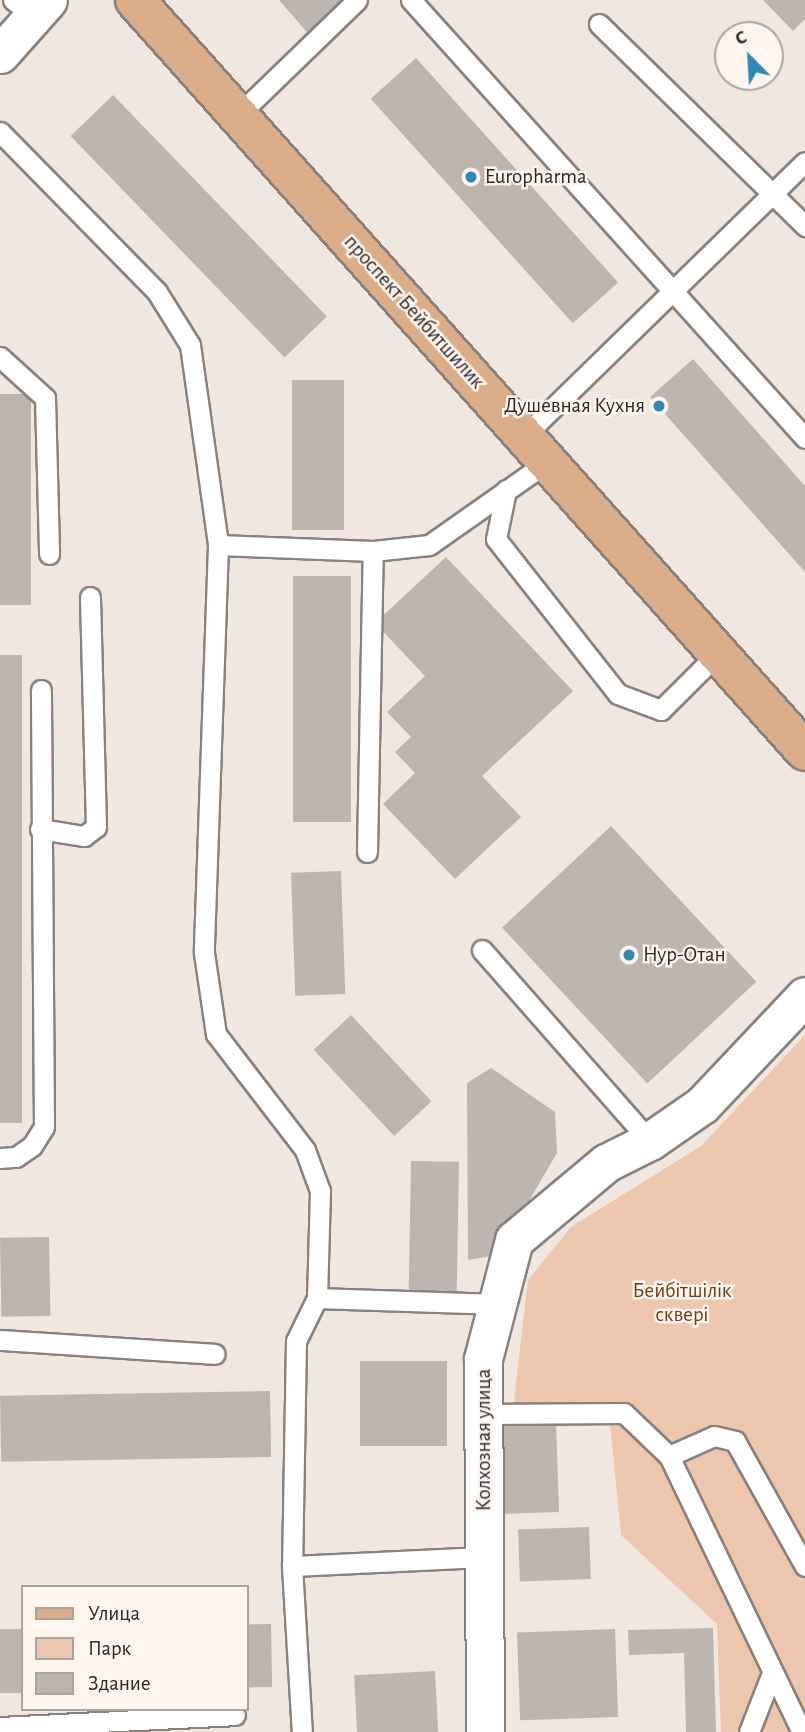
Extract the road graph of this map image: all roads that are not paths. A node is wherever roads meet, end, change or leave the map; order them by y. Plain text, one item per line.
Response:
1 (135, 0) edge
2 (357, 0) edge
3 (411, 0) edge
4 (31, 5) edge
5 (599, 24) dead end
6 (0, 54) edge
7 (239, 115) junction
8 (0, 132) edge
9 (805, 162) edge
10 (775, 192) junction
11 (805, 226) edge
12 (673, 291) junction
13 (0, 357) edge
14 (805, 438) edge
15 (536, 449) junction
16 (506, 490) junction
17 (218, 545) junction
18 (373, 551) junction
19 (49, 554) dead end
20 (90, 597) dead end
21 (718, 653) junction
22 (41, 690) dead end
23 (805, 751) edge
24 (40, 829) junction
25 (366, 852) dead end
26 (482, 950) dead end
27 (805, 996) edge
28 (650, 1141) junction
29 (0, 1158) edge
30 (317, 1298) junction
31 (498, 1304) junction
32 (0, 1340) edge
33 (215, 1354) dead end
34 (483, 1413) junction
35 (669, 1456) junction
36 (484, 1557) junction
37 (292, 1566) junction
38 (805, 1566) edge
39 (772, 1673) junction
40 (235, 1715) dead end
41 (0, 1727) edge
42 (302, 1732) edge
43 (485, 1732) edge
44 (749, 1732) edge
45 (802, 1732) edge

1 - 7 main road, проспект Бейбитшилик
2 - 7 lane
3 - 12 lane
4 - 6 street
5 - 10 lane
7 - 15 main road, проспект Бейбитшилик
8 - 17 lane
9 - 10 lane
10 - 11 lane
10 - 12 lane
12 - 14 lane
12 - 15 lane
13 - 19 lane
15 - 16 lane
15 - 21 main road, проспект Бейбитшилик
16 - 18 lane
16 - 21 lane
17 - 18 lane
17 - 30 lane
18 - 25 lane
20 - 24 lane
21 - 23 main road, проспект Бейбитшилик
22 - 24 lane
24 - 29 lane
26 - 28 lane
27 - 28 street, Колхозная улица
28 - 31 street, Колхозная улица
30 - 31 lane
30 - 37 lane
31 - 34 street, Колхозная улица
32 - 33 lane
34 - 35 lane
34 - 36 street, Колхозная улица
35 - 38 lane
35 - 39 lane
36 - 37 lane
36 - 43 street, Колхозная улица
37 - 42 lane
39 - 44 lane
39 - 45 lane
40 - 41 lane

